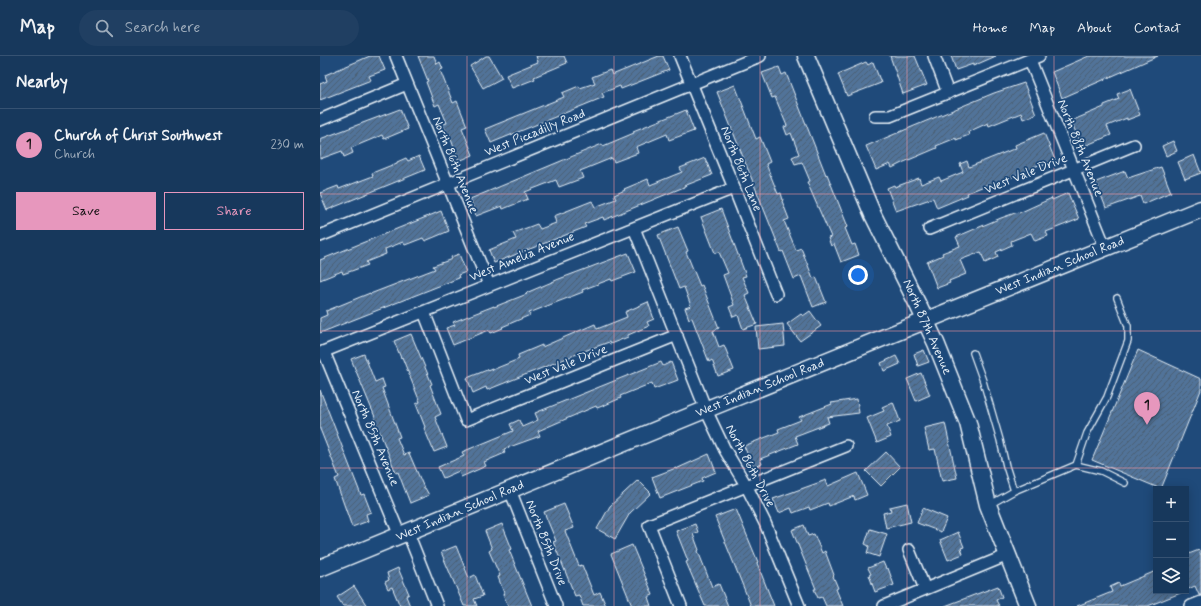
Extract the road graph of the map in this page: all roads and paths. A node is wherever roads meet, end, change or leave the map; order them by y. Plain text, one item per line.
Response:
1 (396, 56) edge
2 (680, 56) edge
3 (760, 56) edge
4 (806, 56) edge
5 (934, 56) edge
6 (1034, 58) edge
7 (407, 84) junction
8 (691, 84) junction
9 (948, 93) junction
10 (875, 116) dead end
11 (320, 120) edge
12 (1134, 145) dead end
13 (1074, 170) junction
14 (448, 184) junction
15 (734, 188) junction
16 (1201, 209) edge
17 (634, 228) junction
18 (929, 229) dead end
19 (320, 236) edge
20 (1105, 247) junction
21 (489, 286) junction
22 (776, 294) dead end
23 (1117, 298) dead end
24 (424, 312) junction
25 (926, 321) junction
26 (677, 335) junction
27 (322, 352) edge
28 (973, 353) dead end
29 (706, 410) junction
30 (846, 446) dead end
31 (1076, 465) junction
32 (1125, 483) dead end
33 (747, 487) junction
34 (510, 490) junction
35 (1014, 491) junction
36 (988, 505) junction
37 (404, 534) junction
38 (909, 550) dead end
39 (1008, 555) junction
40 (320, 568) edge
41 (925, 589) junction
42 (1201, 602) edge
43 (437, 606) edge
44 (556, 606) edge
45 (681, 606) edge
46 (799, 606) edge
47 (884, 606) edge
48 (1028, 606) edge
49 (1191, 606) edge

1 - 7 street, North 86th Avenue
2 - 8 street, North 86th Lane
3 - 8 street, West Piccadilly Road
4 - 25 main road, North 87th Avenue
5 - 9 street
6 - 9 street
6 - 13 street, North 88th Avenue
7 - 11 street
7 - 14 street, North 86th Avenue
8 - 14 street, West Piccadilly Road
8 - 15 street, North 86th Lane
9 - 10 street
12 - 13 street, West Vale Drive
13 - 18 street, West Vale Drive
13 - 20 street, North 88th Avenue
14 - 19 street, West Piccadilly Road
14 - 21 street, North 86th Avenue
15 - 17 street, West Amelia Avenue
15 - 22 street, North 86th Lane
16 - 20 main road, West Indian School Road
17 - 21 street, West Amelia Avenue
17 - 26 street, North 86th Drive
20 - 25 main road, West Indian School Road
21 - 24 street, West Amelia Avenue
23 - 31 lane
24 - 26 street, West Vale Drive
24 - 27 street, West Amelia Avenue
25 - 29 main road, West Indian School Road
25 - 36 main road, North 87th Avenue
26 - 29 street, North 86th Drive
27 - 37 street, North 85th Avenue
28 - 35 lane
29 - 33 street, North 86th Drive
29 - 34 main road, West Indian School Road
30 - 33 street
31 - 32 lane
31 - 35 lane
33 - 45 street
33 - 46 street, North 86th Drive
34 - 37 main road, West Indian School Road
34 - 44 street, North 85th Drive
35 - 36 lane
36 - 39 main road, North 87th Avenue
37 - 40 main road, West Indian School Road
37 - 43 street, North 85th Avenue
38 - 41 street
39 - 41 street
39 - 48 main road, North 87th Avenue
41 - 47 street
42 - 49 street

